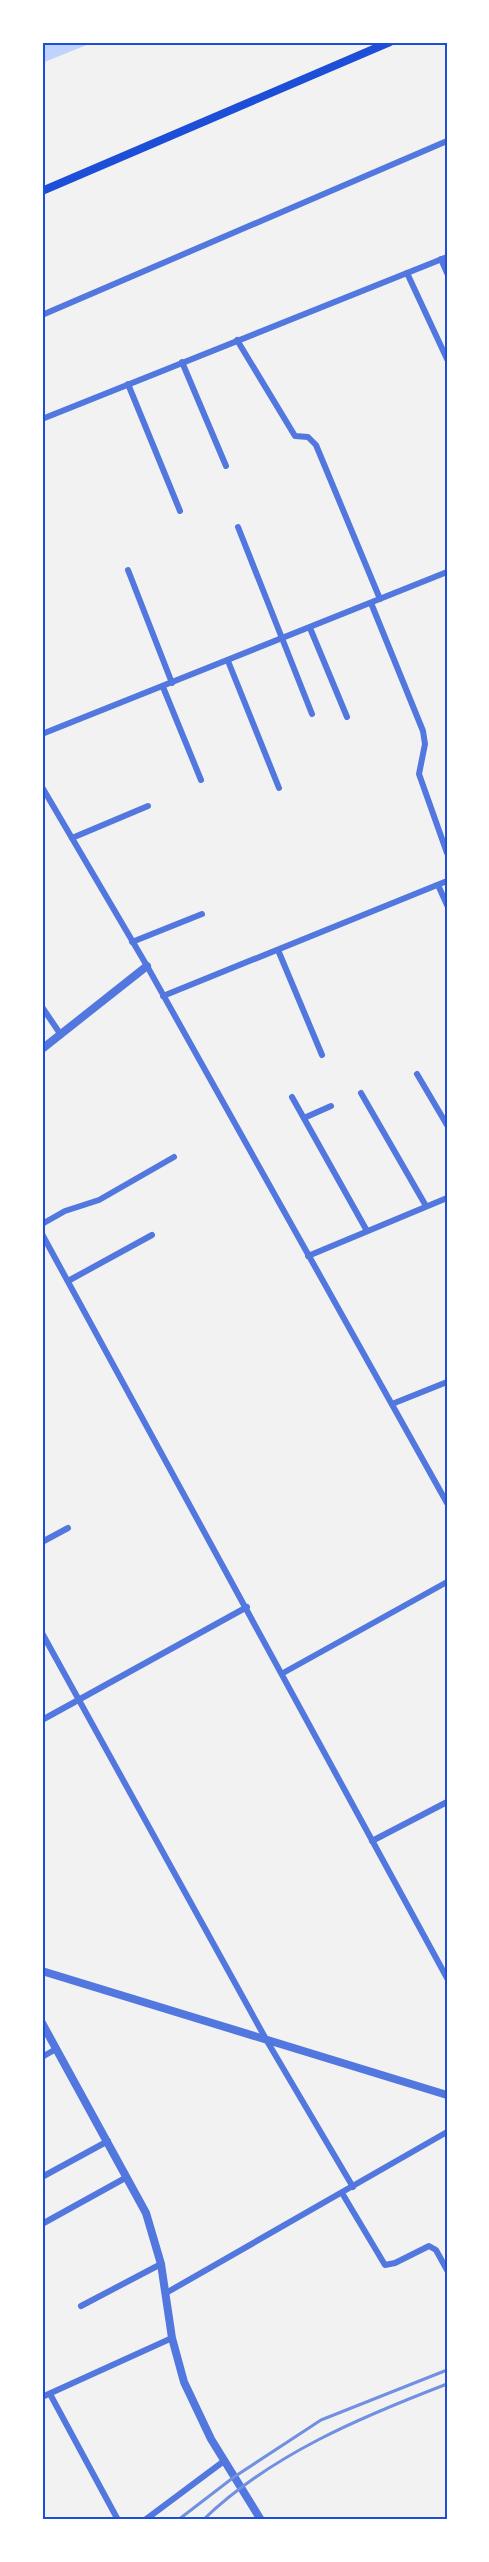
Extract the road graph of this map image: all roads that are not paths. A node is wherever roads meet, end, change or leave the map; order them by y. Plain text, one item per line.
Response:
1 (390, 42) edge
2 (447, 141) edge
3 (42, 191) edge
4 (444, 258) edge
5 (407, 273) junction
6 (447, 273) edge
7 (42, 315) edge
8 (237, 340) junction
9 (447, 359) edge
10 (182, 362) junction
11 (128, 384) junction
12 (42, 419) edge
13 (226, 466) dead end
14 (180, 511) dead end
15 (238, 527) dead end
16 (128, 570) dead end
17 (447, 572) edge
18 (380, 599) junction
19 (371, 603) junction
20 (310, 628) junction
21 (282, 639) junction
22 (228, 661) junction
23 (172, 683) junction
24 (163, 687) junction
25 (312, 714) dead end
26 (347, 717) dead end
27 (42, 734) edge
28 (201, 780) dead end
29 (42, 788) edge
30 (279, 788) dead end
31 (148, 806) dead end
32 (72, 838) junction
33 (447, 853) edge
34 (447, 881) edge
35 (438, 885) junction
36 (447, 905) edge
37 (202, 914) dead end
38 (132, 942) junction
39 (278, 950) junction
40 (147, 966) junction
41 (163, 996) junction
42 (42, 1007) edge
43 (61, 1035) junction
44 (42, 1049) edge
45 (322, 1055) dead end
46 (417, 1074) dead end
47 (361, 1093) dead end
48 (292, 1097) dead end
49 (331, 1106) dead end
50 (304, 1118) junction
51 (447, 1125) edge
52 (174, 1157) dead end
53 (447, 1198) edge
54 (426, 1206) junction
55 (42, 1224) edge
56 (367, 1231) junction
57 (42, 1234) edge
58 (152, 1235) dead end
59 (308, 1256) junction
60 (68, 1281) junction
61 (447, 1382) edge
62 (392, 1404) junction
63 (447, 1503) edge
64 (68, 1528) dead end
65 (42, 1542) edge
66 (447, 1582) edge
67 (247, 1606) junction
68 (42, 1634) edge
69 (283, 1673) junction
70 (78, 1700) junction
71 (42, 1720) edge
72 (447, 1802) edge
73 (372, 1841) junction
74 (42, 1971) edge
75 (447, 1978) edge
76 (42, 2023) edge
77 (267, 2041) junction
78 (56, 2049) junction
79 (42, 2057) edge
80 (447, 2095) edge
81 (447, 2132) edge
82 (108, 2141) junction
83 (42, 2177) edge
84 (127, 2177) junction
85 (353, 2187) junction
86 (342, 2193) junction
87 (42, 2224) edge
88 (161, 2264) junction
89 (447, 2270) edge
90 (166, 2293) junction
91 (81, 2306) dead end
92 (172, 2338) junction
93 (50, 2394) junction
94 (42, 2397) edge
95 (224, 2461) junction
96 (118, 2520) edge
97 (145, 2520) edge
98 (261, 2520) edge

1 - 3 main road
2 - 7 street
4 - 5 street
4 - 6 street
5 - 8 street
5 - 9 street
8 - 10 street
8 - 18 street
10 - 11 street
10 - 13 street
11 - 12 street
11 - 14 street
15 - 21 street
16 - 23 street
17 - 18 street
18 - 19 street
19 - 20 street
19 - 33 street
20 - 21 street
20 - 26 street
21 - 22 street
21 - 25 street
22 - 23 street
22 - 30 street
23 - 24 street
24 - 27 street
24 - 28 street
29 - 32 street
31 - 32 street
32 - 38 street
34 - 35 street
35 - 36 street
35 - 39 street
37 - 38 street
38 - 40 street
39 - 41 street
39 - 45 street
40 - 41 street
40 - 43 street
41 - 59 street
42 - 43 street
43 - 44 street
46 - 51 street
47 - 54 street
48 - 50 street
49 - 50 street
50 - 56 street
52 - 55 street
53 - 54 street
54 - 56 street
56 - 59 street
57 - 60 street
58 - 60 street
59 - 62 street
60 - 67 street
61 - 62 street
62 - 63 street
64 - 65 street
66 - 69 street
67 - 69 street
67 - 70 street
68 - 70 street
69 - 73 street
70 - 71 street
70 - 77 street
72 - 73 street
73 - 75 street
74 - 77 street
76 - 78 street
77 - 80 street
77 - 85 street
78 - 79 street
78 - 82 street
81 - 85 street
82 - 83 street
82 - 84 street
84 - 87 street
84 - 88 street
85 - 86 street
86 - 89 street
86 - 90 street
88 - 90 street
88 - 91 street
90 - 92 street
92 - 93 street
92 - 95 street
93 - 94 street
93 - 96 street
95 - 97 street
95 - 98 street

